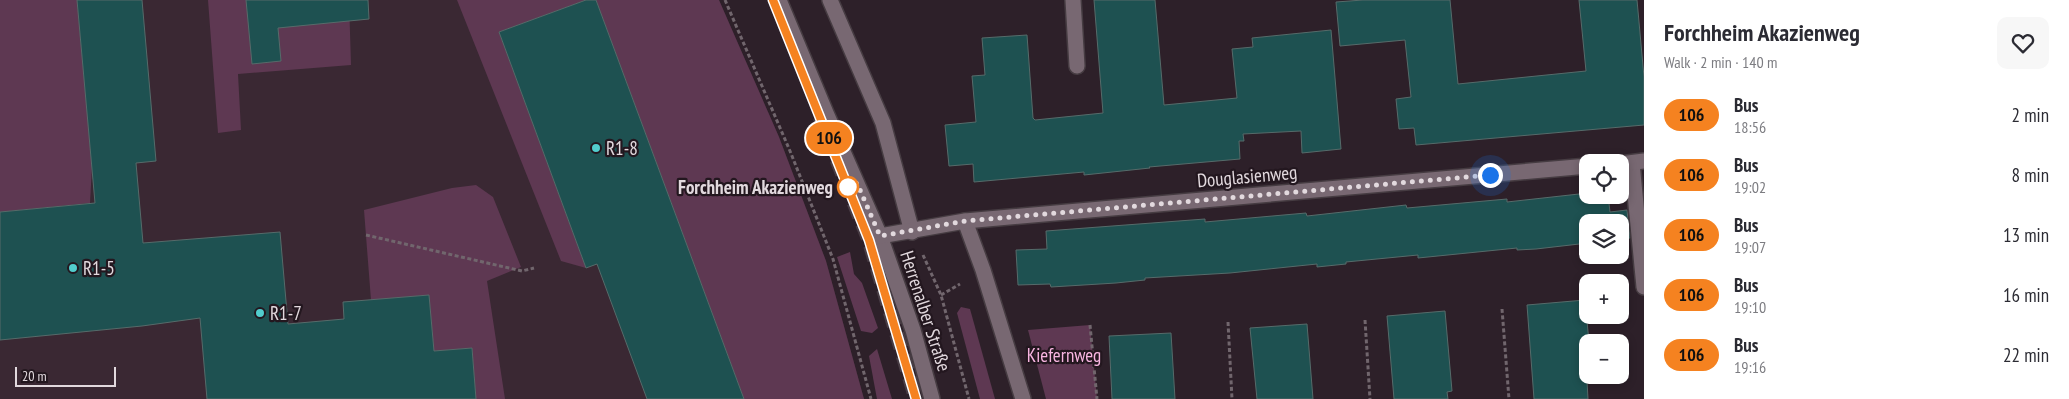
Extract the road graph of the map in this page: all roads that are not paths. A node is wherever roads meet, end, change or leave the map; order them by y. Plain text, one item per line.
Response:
1 (779, 0) edge
2 (830, 0) edge
3 (1073, 0) edge
4 (1077, 66) dead end
5 (1632, 162) edge
6 (1579, 167) edge
7 (965, 221) junction
8 (912, 232) junction
9 (880, 236) junction
10 (1644, 287) edge
11 (932, 399) edge
12 (1023, 399) edge

1 - 9 street, Herrenalber Straße
2 - 8 street
3 - 4 street
5 - 10 street
6 - 7 street, Douglasienweg
7 - 8 street, Douglasienweg
7 - 12 street
8 - 9 street, Herrenalber Straße
9 - 11 street, Herrenalber Straße

